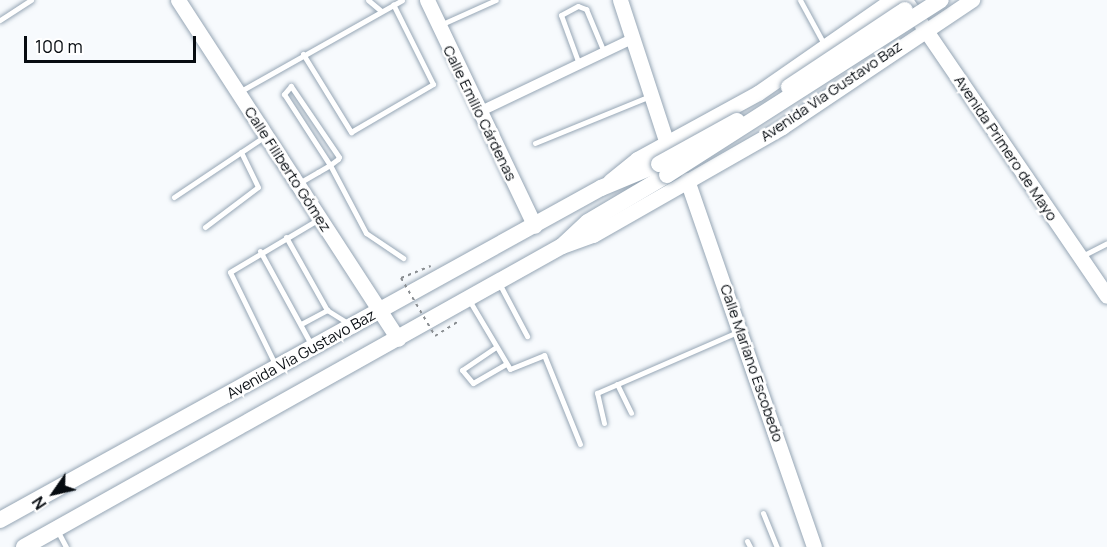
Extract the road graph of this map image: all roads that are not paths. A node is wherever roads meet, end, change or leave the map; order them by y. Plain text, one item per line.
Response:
1 (31, 0) edge
2 (178, 0) edge
3 (368, 0) edge
4 (402, 0) edge
5 (427, 0) edge
6 (496, 0) edge
7 (620, 0) edge
8 (800, 0) edge
9 (892, 0) edge
10 (905, 0) edge
11 (921, 0) edge
12 (941, 0) edge
13 (972, 0) edge
14 (393, 4) junction
15 (380, 10) junction
16 (0, 20) edge
17 (439, 26) junction
18 (852, 26) junction
19 (925, 30) junction
20 (632, 39) junction
21 (825, 45) junction
22 (604, 52) junction
23 (303, 54) junction
24 (579, 64) junction
25 (872, 64) junction
26 (238, 92) junction
27 (650, 96) junction
28 (479, 112) junction
29 (266, 135) junction
30 (535, 143) dead end
31 (667, 144) junction
32 (241, 152) junction
33 (330, 165) junction
34 (663, 169) junction
35 (687, 180) junction
36 (298, 184) junction
37 (601, 188) junction
38 (174, 197) dead end
39 (320, 218) junction
40 (535, 226) junction
41 (205, 227) dead end
42 (286, 237) junction
43 (1107, 243) edge
44 (562, 246) junction
45 (260, 251) junction
46 (1080, 256) junction
47 (403, 258) dead end
48 (498, 282) junction
49 (1107, 296) edge
50 (468, 299) junction
51 (327, 310) junction
52 (380, 310) junction
53 (301, 324) junction
54 (352, 326) junction
55 (741, 330) junction
56 (527, 336) dead end
57 (398, 339) junction
58 (313, 347) junction
59 (496, 347) junction
60 (506, 364) junction
61 (277, 367) junction
62 (617, 384) junction
63 (630, 413) dead end
64 (604, 423) dead end
65 (580, 444) dead end
66 (763, 513) dead end
67 (0, 520) edge
68 (56, 529) junction
69 (24, 547) edge
70 (66, 547) edge
71 (777, 547) edge
72 (813, 547) edge

1 - 16 lane
2 - 26 street, Calle Filiberto Gómez
3 - 15 lane
4 - 14 lane
5 - 17 street, Calle Emilio Cárdenas
6 - 17 lane
7 - 20 street
8 - 21 lane
9 - 18 street, Avenida Via Gustavo Baz
10 - 19 street, Avenida Primero de Mayo
11 - 34 main road, Avenida Via Gustavo Baz, bridge
12 - 34 main road, Avenida Via Gustavo Baz, bridge
13 - 19 street, Avenida Via Gustavo Baz
14 - 15 lane
14 - 23 lane
15 - 23 lane
17 - 28 street, Calle Emilio Cárdenas
18 - 21 street, Avenida Via Gustavo Baz
18 - 25 street
19 - 25 street, Avenida Via Gustavo Baz
19 - 46 street, Avenida Primero de Mayo
20 - 22 street
20 - 27 street
21 - 31 street, Avenida Via Gustavo Baz
22 - 24 street
22 - 24 lane
23 - 26 lane
24 - 28 street
25 - 35 street, Avenida Via Gustavo Baz
26 - 29 street, Calle Filiberto Gómez
27 - 30 lane
27 - 31 street
28 - 40 street, Calle Emilio Cárdenas
29 - 32 lane
29 - 36 street, Calle Filiberto Gómez
31 - 37 street, Avenida Via Gustavo Baz
32 - 38 lane
32 - 41 lane
33 - 33 lane
33 - 36 lane
33 - 47 lane
34 - 37 main road, Avenida Via Gustavo Baz
34 - 44 main road, Avenida Via Gustavo Baz
35 - 44 street, Avenida Via Gustavo Baz
35 - 55 street, Calle Mariano Escobedo
36 - 39 street, Calle Filiberto Gómez
37 - 40 main road, Avenida Via Gustavo Baz
39 - 42 lane
39 - 52 street, Calle Filiberto Gómez
40 - 52 main road, Avenida Via Gustavo Baz
42 - 45 lane
42 - 51 lane
43 - 46 lane
44 - 48 main road, Avenida Via Gustavo Baz
45 - 53 lane
45 - 61 lane
46 - 49 street, Avenida Primero de Mayo
48 - 50 main road, Avenida Via Gustavo Baz
48 - 56 lane
50 - 57 main road, Avenida Via Gustavo Baz
50 - 59 lane
51 - 53 lane
51 - 54 lane
52 - 54 main road, Avenida Via Gustavo Baz
52 - 57 street, Calle Filiberto Gómez
53 - 58 lane
54 - 58 main road, Avenida Via Gustavo Baz
55 - 62 lane
55 - 72 street, Calle Mariano Escobedo
57 - 68 main road, Avenida Via Gustavo Baz
58 - 61 main road, Avenida Via Gustavo Baz
59 - 60 lane
59 - 60 lane
60 - 65 lane
61 - 67 main road, Avenida Via Gustavo Baz
62 - 63 lane
62 - 64 lane
66 - 71 lane
68 - 69 main road, Avenida Via Gustavo Baz
68 - 70 lane

